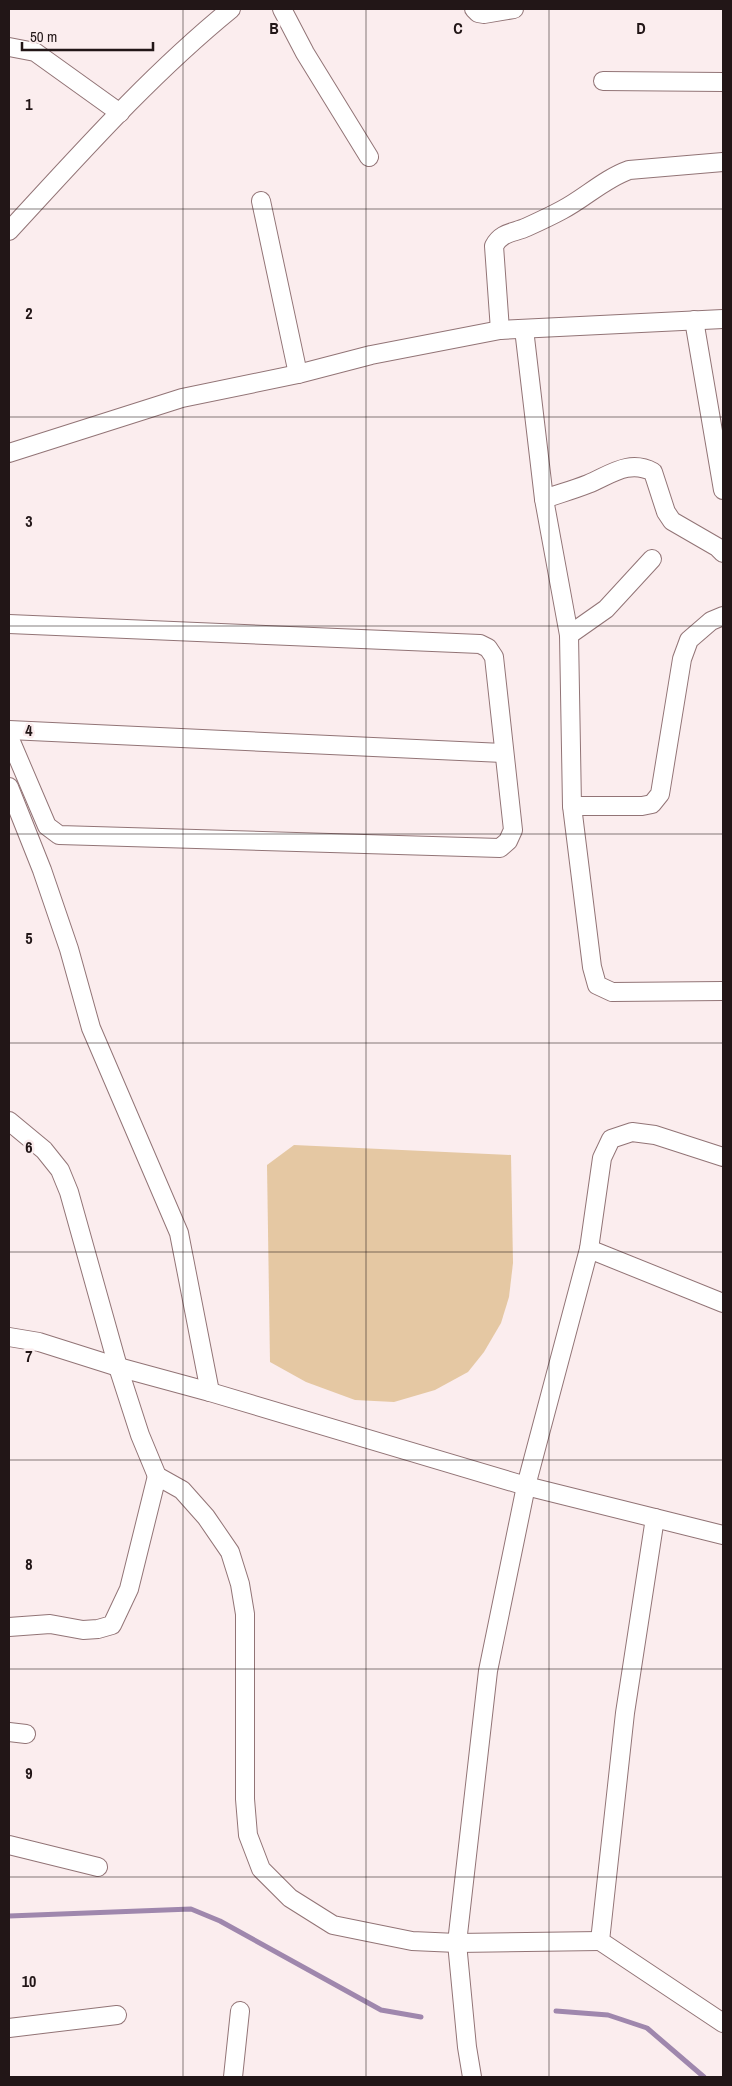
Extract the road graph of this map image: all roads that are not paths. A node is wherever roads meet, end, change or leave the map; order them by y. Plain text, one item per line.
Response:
1 (231, 9) edge
2 (282, 9) edge
3 (474, 9) edge
4 (514, 9) edge
5 (9, 47) edge
6 (603, 81) dead end
7 (723, 82) edge
8 (120, 113) junction
9 (369, 156) dead end
10 (723, 162) edge
11 (260, 201) dead end
12 (9, 231) edge
13 (723, 319) edge
14 (694, 320) junction
15 (524, 329) junction
16 (500, 330) junction
17 (298, 374) junction
18 (9, 453) edge
19 (723, 490) edge
20 (544, 499) junction
21 (723, 552) edge
22 (652, 559) dead end
23 (723, 616) edge
24 (9, 624) edge
25 (569, 635) junction
26 (9, 730) edge
27 (9, 737) edge
28 (503, 753) junction
29 (9, 788) edge
30 (572, 806) junction
31 (723, 991) edge
32 (9, 1120) edge
33 (723, 1157) edge
34 (589, 1248) junction
35 (723, 1303) edge
36 (9, 1337) edge
37 (118, 1367) junction
38 (210, 1392) junction
39 (157, 1476) junction
40 (526, 1486) junction
41 (655, 1518) junction
42 (723, 1535) edge
43 (9, 1627) edge
44 (9, 1732) edge
45 (26, 1734) dead end
46 (9, 1845) edge
47 (98, 1867) dead end
48 (600, 1941) junction
49 (457, 1943) junction
50 (240, 2011) dead end
51 (117, 2015) dead end
52 (723, 2023) edge
53 (9, 2028) edge
54 (233, 2077) edge
55 (472, 2077) edge

1 - 8 street
2 - 9 street
3 - 4 street
5 - 8 street
6 - 7 street
8 - 12 street
10 - 16 street
11 - 17 street
13 - 14 street
14 - 15 street
14 - 19 street
15 - 16 street
15 - 20 street
16 - 17 street
17 - 18 street
20 - 21 street
20 - 25 street
22 - 25 street
23 - 30 street
24 - 28 street
25 - 30 street
26 - 28 street
27 - 28 street
29 - 38 street
30 - 31 street
32 - 37 street
33 - 34 street
34 - 35 street
34 - 40 street
36 - 37 street
37 - 38 street
37 - 39 street
38 - 40 street
39 - 43 street
39 - 49 street
40 - 41 street
40 - 49 street
41 - 42 street
41 - 48 street
44 - 45 street
46 - 47 street
48 - 49 street
48 - 52 street
49 - 55 street
50 - 54 street
51 - 53 street

